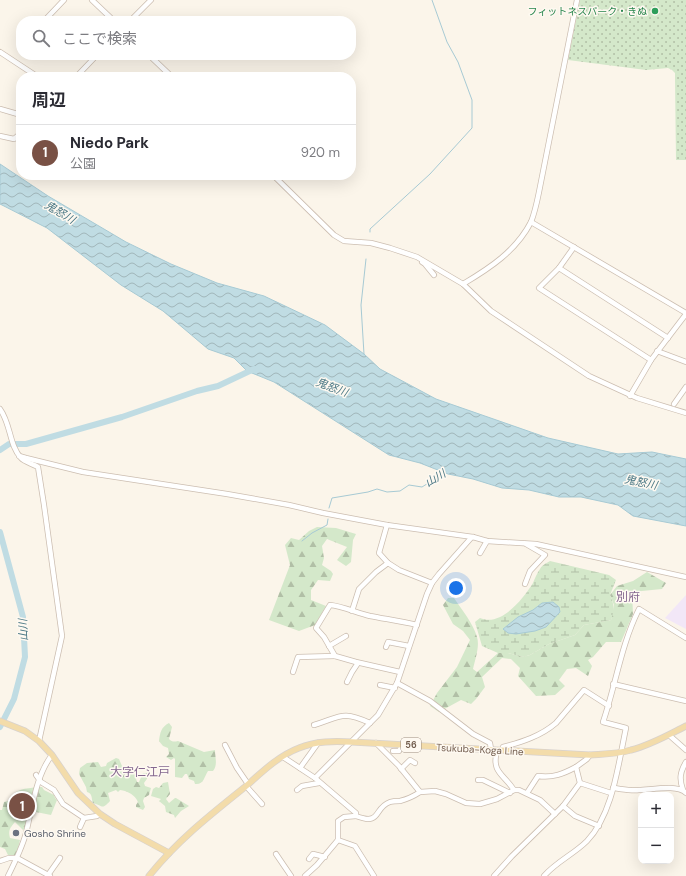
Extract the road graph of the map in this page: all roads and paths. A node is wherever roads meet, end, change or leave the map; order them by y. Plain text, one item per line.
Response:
1 (64, 0) edge
2 (92, 0) edge
3 (151, 0) edge
4 (577, 0) edge
5 (49, 16) edge
6 (109, 16) edge
7 (135, 16) edge
8 (0, 52) edge
9 (92, 60) edge
10 (154, 60) edge
11 (30, 72) edge
12 (81, 72) edge
13 (167, 72) edge
14 (0, 109) edge
15 (16, 114) edge
16 (0, 136) edge
17 (16, 137) edge
18 (278, 180) edge
19 (531, 222) junction
20 (574, 247) junction
21 (408, 254) junction
22 (559, 268) junction
23 (434, 275) dead end
24 (463, 284) junction
25 (686, 313) edge
26 (668, 338) junction
27 (657, 351) junction
28 (651, 360) junction
29 (686, 362) edge
30 (686, 387) edge
31 (630, 396) junction
32 (674, 404) dead end
33 (0, 409) edge
34 (686, 413) edge
35 (18, 454) junction
36 (387, 525) junction
37 (474, 538) junction
38 (487, 541) junction
39 (523, 543) junction
40 (480, 553) dead end
41 (388, 563) junction
42 (686, 577) edge
43 (432, 583) junction
44 (525, 584) dead end
45 (352, 611) junction
46 (417, 625) junction
47 (346, 636) dead end
48 (686, 638) edge
49 (330, 646) junction
50 (409, 646) junction
51 (386, 647) dead end
52 (334, 656) junction
53 (358, 663) junction
54 (293, 672) dead end
55 (400, 672) junction
56 (347, 682) dead end
57 (614, 684) junction
58 (380, 685) dead end
59 (396, 686) junction
60 (686, 701) edge
61 (608, 706) junction
62 (0, 721) edge
63 (370, 722) junction
64 (314, 725) dead end
65 (686, 726) edge
66 (669, 735) junction
67 (39, 741) junction
68 (318, 742) junction
69 (352, 742) junction
70 (376, 743) junction
71 (225, 745) dead end
72 (404, 745) junction
73 (491, 750) junction
74 (500, 750) junction
75 (686, 750) edge
76 (393, 751) dead end
77 (621, 753) junction
78 (52, 755) junction
79 (590, 755) junction
80 (283, 757) junction
81 (686, 762) edge
82 (415, 763) dead end
83 (576, 767) junction
84 (300, 768) junction
85 (401, 769) junction
86 (36, 775) dead end
87 (315, 778) junction
88 (40, 779) junction
89 (478, 780) dead end
90 (319, 782) junction
91 (580, 783) junction
92 (247, 785) junction
93 (614, 788) junction
94 (297, 790) dead end
95 (512, 791) junction
96 (420, 792) junction
97 (684, 792) edge
98 (527, 793) junction
99 (611, 793) junction
100 (262, 804) dead end
101 (563, 806) junction
102 (100, 814) junction
103 (555, 814) junction
104 (356, 816) junction
105 (84, 818) junction
106 (599, 826) junction
107 (80, 827) dead end
108 (338, 840) junction
109 (169, 853) junction
110 (276, 854) dead end
111 (325, 857) junction
112 (17, 858) junction
113 (60, 858) dead end
114 (309, 859) dead end
115 (0, 861) edge
116 (497, 875) edge
117 (8, 876) edge
118 (49, 876) edge
119 (149, 876) edge
120 (291, 876) edge
121 (305, 876) edge
122 (374, 876) edge
123 (544, 876) edge

1 - 5 street
2 - 6 street
3 - 7 street
4 - 19 street
8 - 11 street
9 - 12 street
10 - 13 street
14 - 15 street
16 - 17 street
18 - 21 street
19 - 20 street
19 - 24 street
20 - 22 street
20 - 25 street
21 - 23 street
21 - 24 street
22 - 26 street
22 - 28 street
24 - 31 street
25 - 26 street
26 - 27 street
27 - 28 street
27 - 29 street
28 - 31 street
30 - 32 street
31 - 34 street
33 - 35 street
35 - 36 street
35 - 67 street
36 - 37 street
36 - 41 street
37 - 38 street
37 - 43 street
38 - 39 street
38 - 40 street
39 - 42 street
39 - 44 street
41 - 43 street
41 - 45 street
43 - 46 street
45 - 46 street
45 - 49 street
46 - 50 street
47 - 49 street
48 - 57 street
49 - 52 street
50 - 51 street
50 - 55 street
52 - 53 street
52 - 54 street
53 - 55 street
53 - 56 street
55 - 59 street
57 - 60 street
57 - 61 street
58 - 59 street
59 - 63 street
59 - 73 street
61 - 74 street
61 - 77 street
62 - 67 main road
63 - 64 street
63 - 69 street
65 - 66 main road, Tsukuba-Koga Line / 56
66 - 75 street
66 - 77 main road, Tsukuba-Koga Line / 56
67 - 78 main road
68 - 69 main road, Tsukuba-Koga Line / 56
68 - 80 main road, Tsukuba-Koga Line / 56
68 - 84 street
69 - 70 main road, Tsukuba-Koga Line / 56
69 - 87 street
70 - 72 main road, Tsukuba-Koga Line / 56
70 - 85 street
71 - 92 street
72 - 73 main road, Tsukuba-Koga Line / 56
72 - 76 street
73 - 74 main road, Tsukuba-Koga Line / 56
74 - 79 main road, Tsukuba-Koga Line / 56
74 - 95 street
77 - 79 main road, Tsukuba-Koga Line / 56
77 - 93 street
78 - 88 street
78 - 102 main road
79 - 83 street
80 - 84 street
80 - 92 main road, Tsukuba-Koga Line / 56
81 - 97 street
82 - 85 street
83 - 91 street
83 - 98 street
84 - 87 street
85 - 96 street
86 - 88 street
87 - 90 street
88 - 105 street
88 - 112 street
89 - 95 street
90 - 94 street
90 - 104 street
91 - 99 street
91 - 101 street
92 - 100 street
92 - 109 main road, Tsukuba-Koga Line / 56
93 - 97 street
93 - 99 street
95 - 96 street
95 - 98 street
96 - 104 street
98 - 103 street
99 - 106 street
101 - 103 street
101 - 106 street
102 - 105 street
102 - 109 main road
103 - 116 street
104 - 108 street
105 - 107 street
106 - 123 street
108 - 111 street
108 - 122 street
109 - 119 main road, Tsukuba-Koga Line / 56
110 - 120 street
111 - 114 street
111 - 121 street
112 - 115 street
112 - 117 street
112 - 118 street
113 - 118 street

